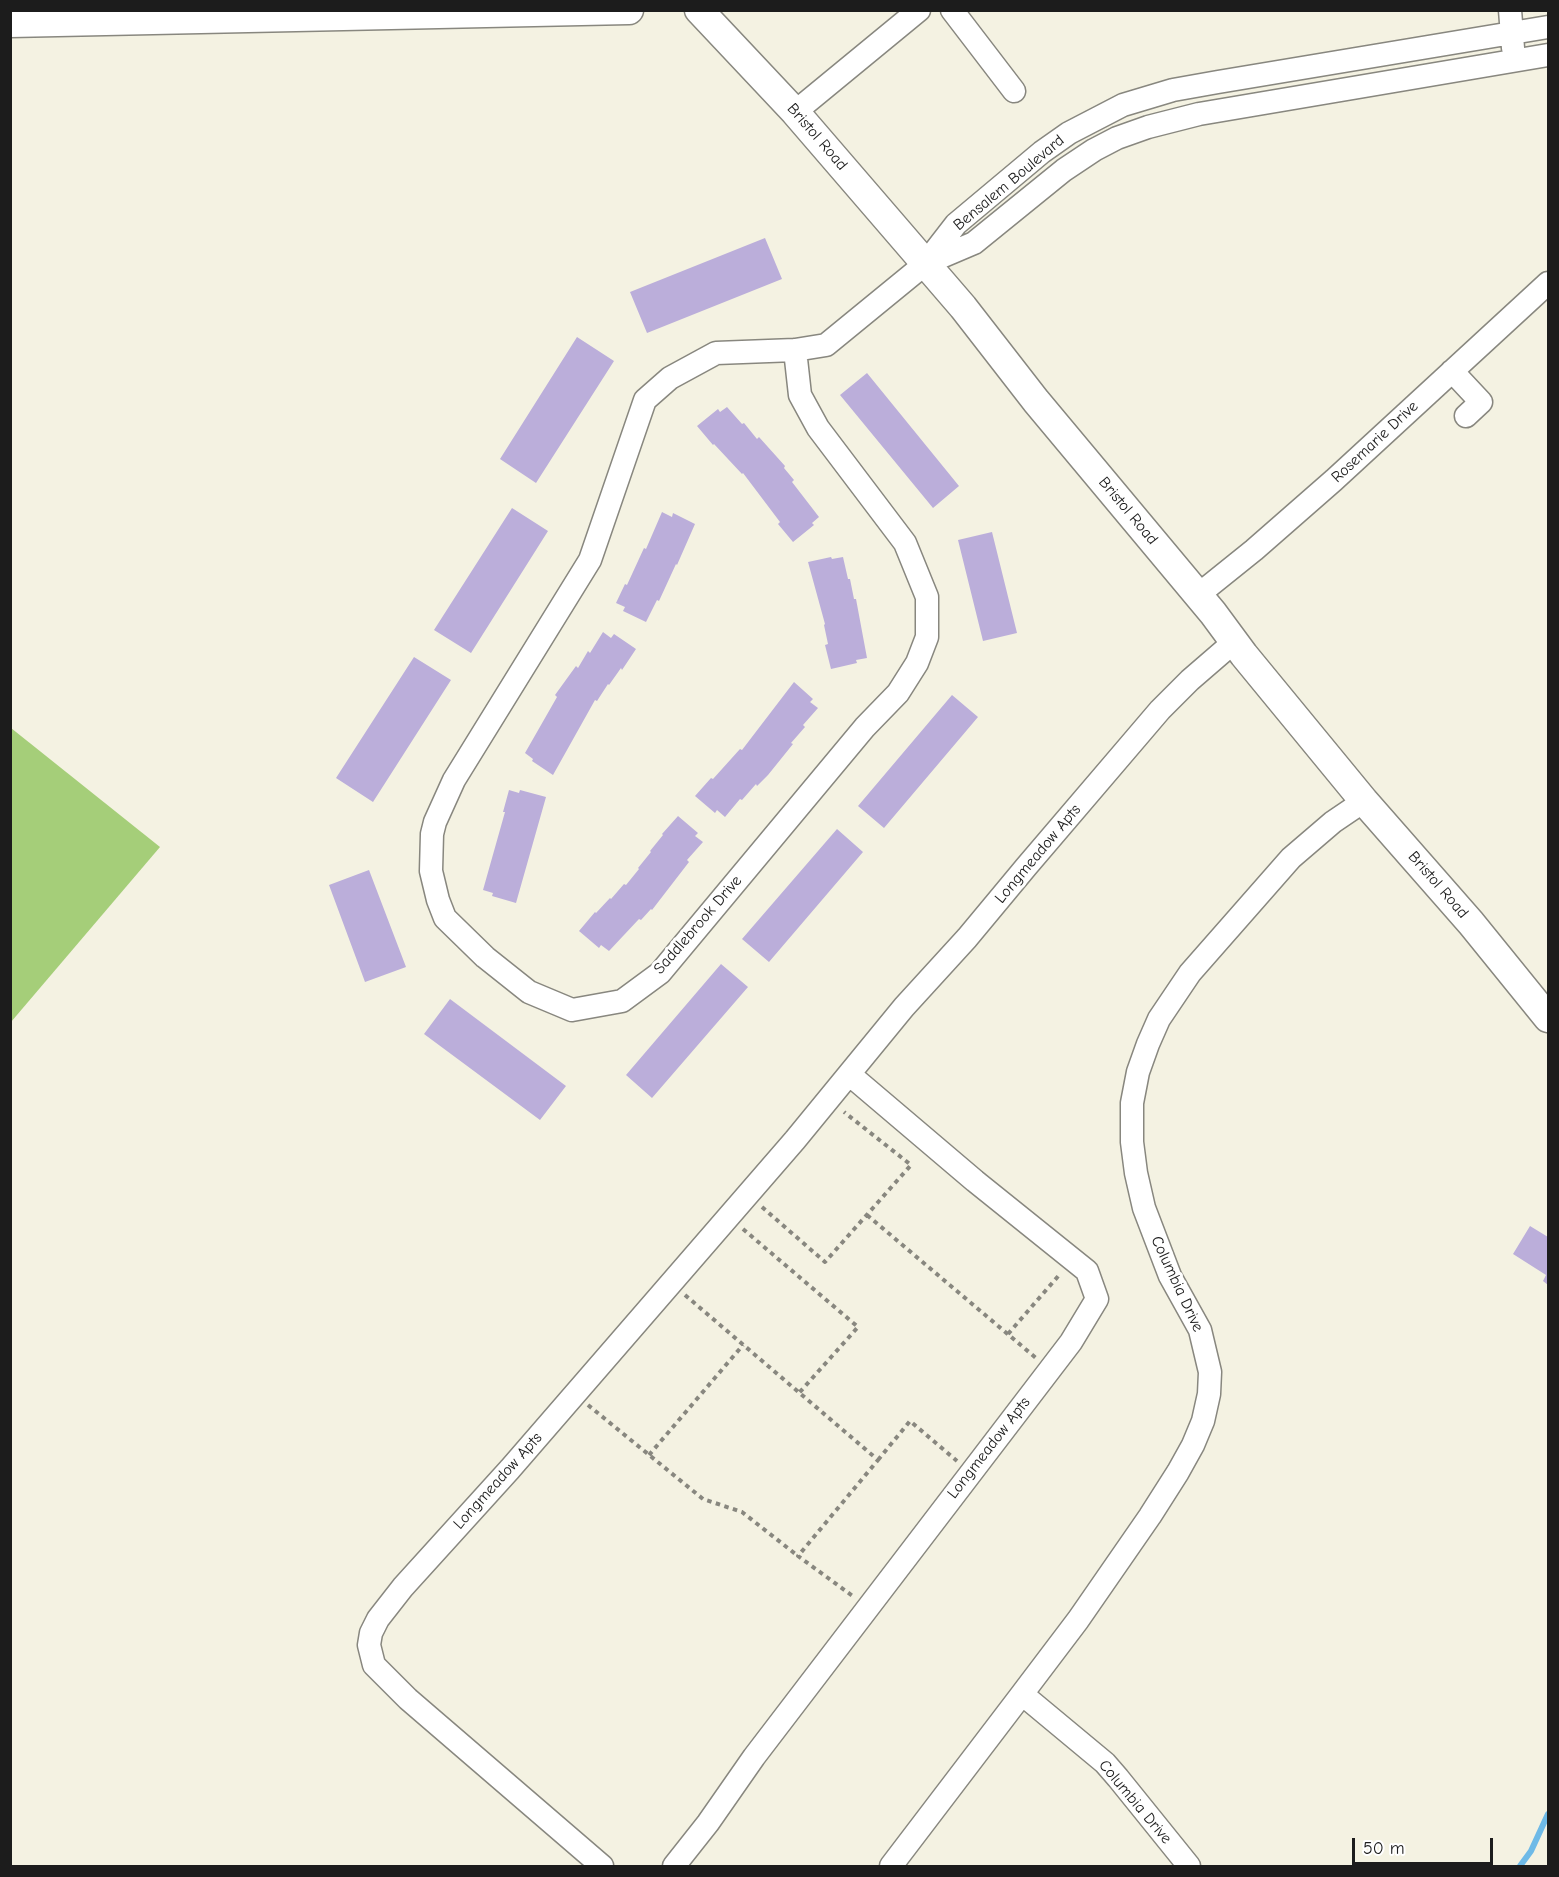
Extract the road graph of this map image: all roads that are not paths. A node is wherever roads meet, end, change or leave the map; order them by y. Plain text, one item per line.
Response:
1 (629, 10) edge
2 (699, 10) edge
3 (919, 10) edge
4 (952, 10) edge
5 (1510, 10) edge
6 (502, 12) edge
7 (115, 16) edge
8 (10, 23) edge
9 (1548, 27) edge
10 (1511, 33) junction
11 (1548, 56) edge
12 (1516, 61) junction
13 (1014, 91) dead end
14 (795, 112) junction
15 (926, 264) junction
16 (1548, 283) edge
17 (795, 350) junction
18 (1452, 371) junction
19 (1466, 416) dead end
20 (1198, 595) junction
21 (1234, 642) junction
22 (1364, 801) junction
23 (1548, 1018) edge
24 (849, 1074) junction
25 (1022, 1694) junction
26 (602, 1866) edge
27 (674, 1866) edge
28 (891, 1866) edge
29 (1189, 1866) edge

1 - 6 main road
2 - 14 main road, Bristol Road
3 - 14 street
4 - 13 street
5 - 10 street
6 - 7 main road
7 - 8 main road
9 - 10 street, Bensalem Boulevard
10 - 12 street
10 - 15 street, Bensalem Boulevard
11 - 12 street, Bensalem Boulevard
12 - 15 street, Bensalem Boulevard
14 - 15 main road, Bristol Road
15 - 17 street, Saddlebrook Drive
15 - 20 main road, Bristol Road
16 - 18 street, Rosemarie Drive
17 - 17 street, Saddlebrook Drive
18 - 19 street
18 - 20 street, Rosemarie Drive
20 - 21 main road, Bristol Road
21 - 22 main road, Bristol Road
21 - 24 street, Longmeadow Apts
22 - 23 main road, Bristol Road
22 - 25 street, Columbia Drive
24 - 26 street, Longmeadow Apts
24 - 27 street, Longmeadow Apts
25 - 28 street, Columbia Drive
25 - 29 street, Columbia Drive

